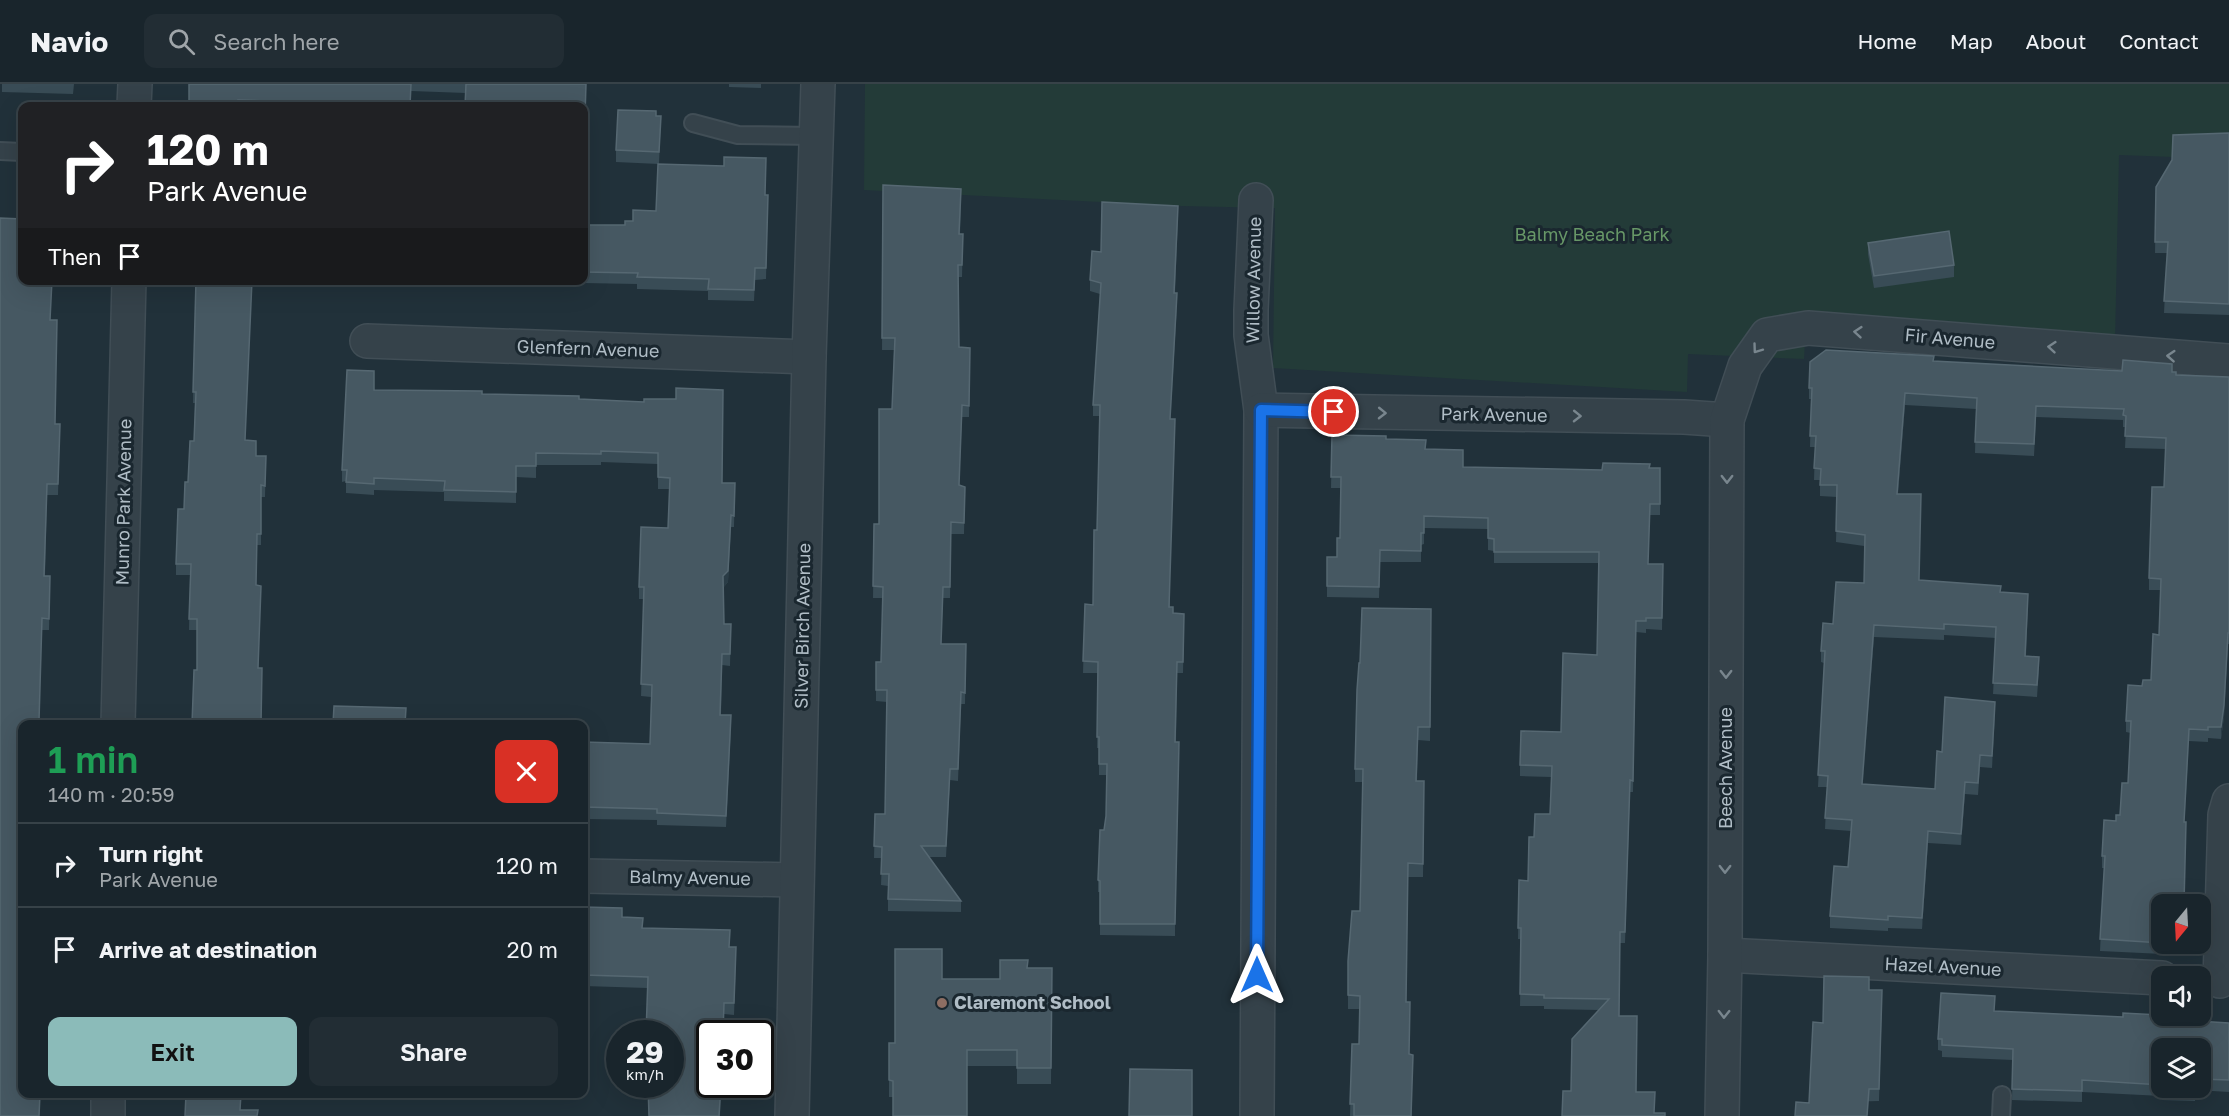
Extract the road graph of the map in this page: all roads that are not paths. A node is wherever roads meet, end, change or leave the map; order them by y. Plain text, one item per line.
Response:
1 (135, 84) edge
2 (818, 84) edge
3 (134, 102) edge
4 (693, 123) dead end
5 (816, 136) junction
6 (0, 151) edge
7 (18, 152) edge
8 (1256, 200) dead end
9 (129, 285) edge
10 (367, 341) dead end
11 (809, 357) junction
12 (2229, 361) edge
13 (1261, 410) junction
14 (1727, 420) junction
15 (118, 720) edge
16 (2229, 801) edge
17 (588, 876) edge
18 (797, 880) junction
19 (1725, 955) junction
20 (2151, 977) edge
21 (2216, 982) edge
22 (2002, 1095) dead end
23 (108, 1098) edge
24 (108, 1116) edge
25 (792, 1116) edge
26 (1257, 1116) edge
27 (1722, 1116) edge
28 (2001, 1116) edge

1 - 3 street
2 - 5 street, Silver Birch Avenue
4 - 5 lane
5 - 11 street, Silver Birch Avenue
6 - 7 lane
8 - 13 street, Willow Avenue
9 - 15 street, Munro Park Avenue
10 - 11 street, Glenfern Avenue
11 - 18 street, Silver Birch Avenue
12 -> 14 street, Fir Avenue
13 -> 14 street, Park Avenue
13 - 26 street, Willow Avenue
14 -> 19 street, Beech Avenue
16 - 21 street
17 - 18 street, Balmy Avenue
18 - 25 street, Silver Birch Avenue
19 - 20 street, Hazel Avenue
19 -> 27 street, Beech Avenue
22 - 28 lane
23 - 24 street

